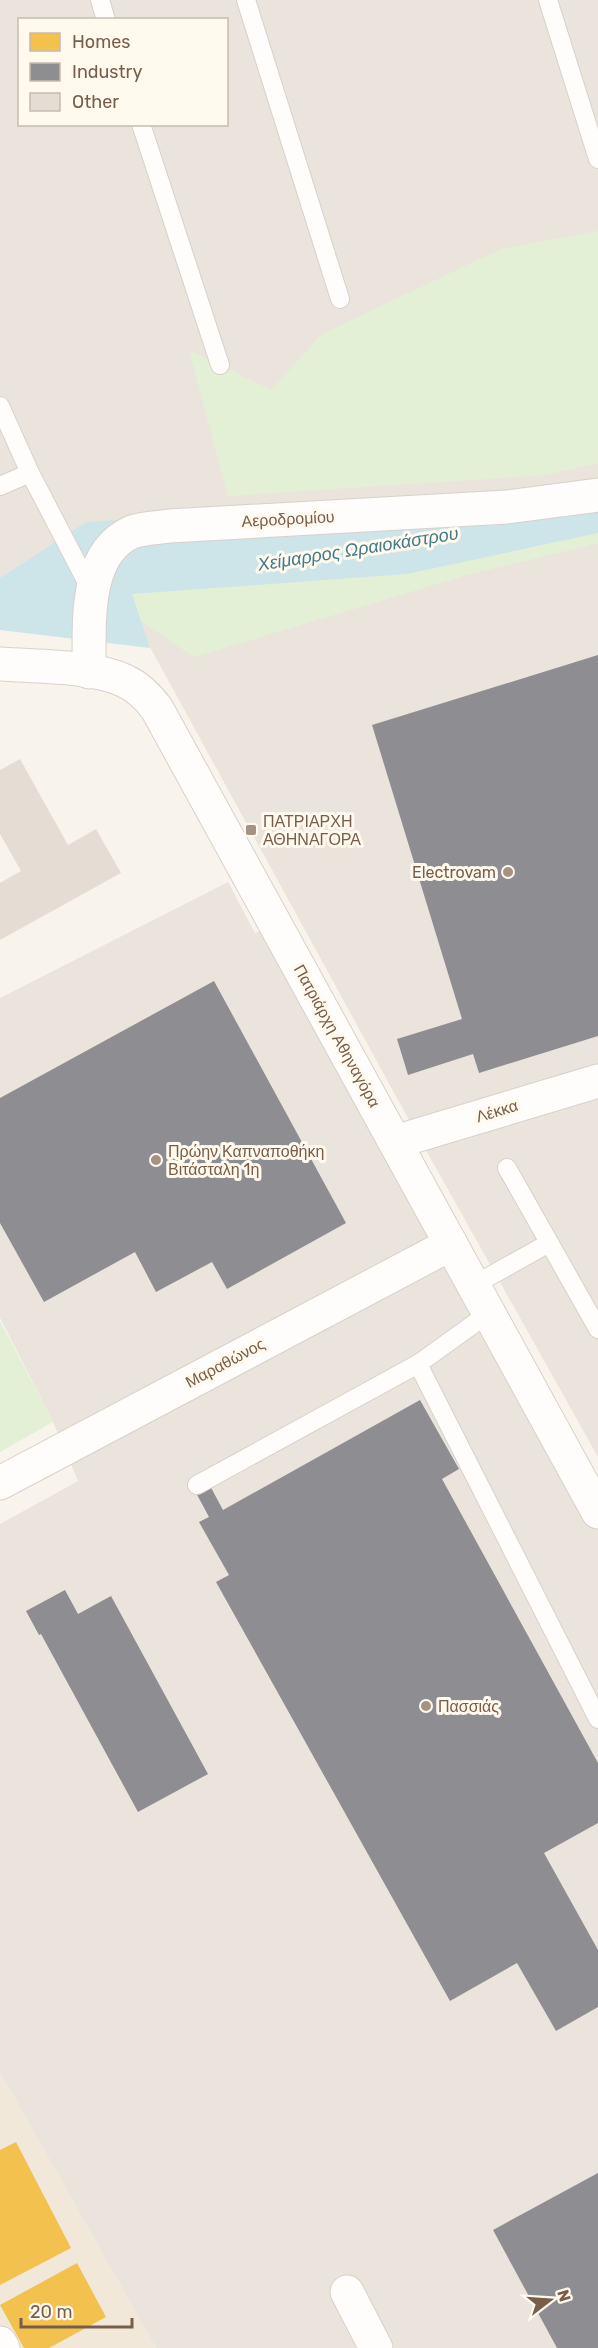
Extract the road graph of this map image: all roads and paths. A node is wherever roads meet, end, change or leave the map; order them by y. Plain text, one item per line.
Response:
1 (100, 0) edge
2 (246, 0) edge
3 (548, 0) edge
4 (105, 18) edge
5 (142, 126) edge
6 (598, 159) edge
7 (340, 299) dead end
8 (220, 365) dead end
9 (0, 406) edge
10 (30, 473) junction
11 (0, 486) edge
12 (598, 495) edge
13 (92, 592) junction
14 (0, 664) edge
15 (89, 672) junction
16 (598, 1081) edge
17 (395, 1142) junction
18 (507, 1168) dead end
19 (549, 1243) junction
20 (451, 1244) junction
21 (481, 1299) junction
22 (598, 1329) edge
23 (418, 1364) junction
24 (0, 1483) edge
25 (197, 1485) dead end
26 (598, 1512) edge
27 (598, 1719) edge
28 (347, 2292) dead end
29 (0, 2343) edge
30 (3, 2348) edge
31 (376, 2348) edge

1 - 4 lane
2 - 7 lane
3 - 6 lane
5 - 8 lane
9 - 10 lane
10 - 11 lane
10 - 13 lane
12 - 13 street, Αεροδρομίου
13 - 15 street, Αεροδρομίου
14 - 15 street, Πατριάρχη Αθηναγόρα
15 - 17 street, Πατριάρχη Αθηναγόρα
16 - 17 street, Λέκκα
17 - 20 street, Πατριάρχη Αθηναγόρα
18 - 19 lane
19 - 21 lane
19 - 22 lane
20 - 21 street, Πατριάρχη Αθηναγόρα
20 - 24 street, Μαραθώνος
21 - 23 lane
21 - 26 street, Πατριάρχη Αθηναγόρα
23 - 25 lane
23 - 27 lane
28 - 31 street
29 - 30 street

